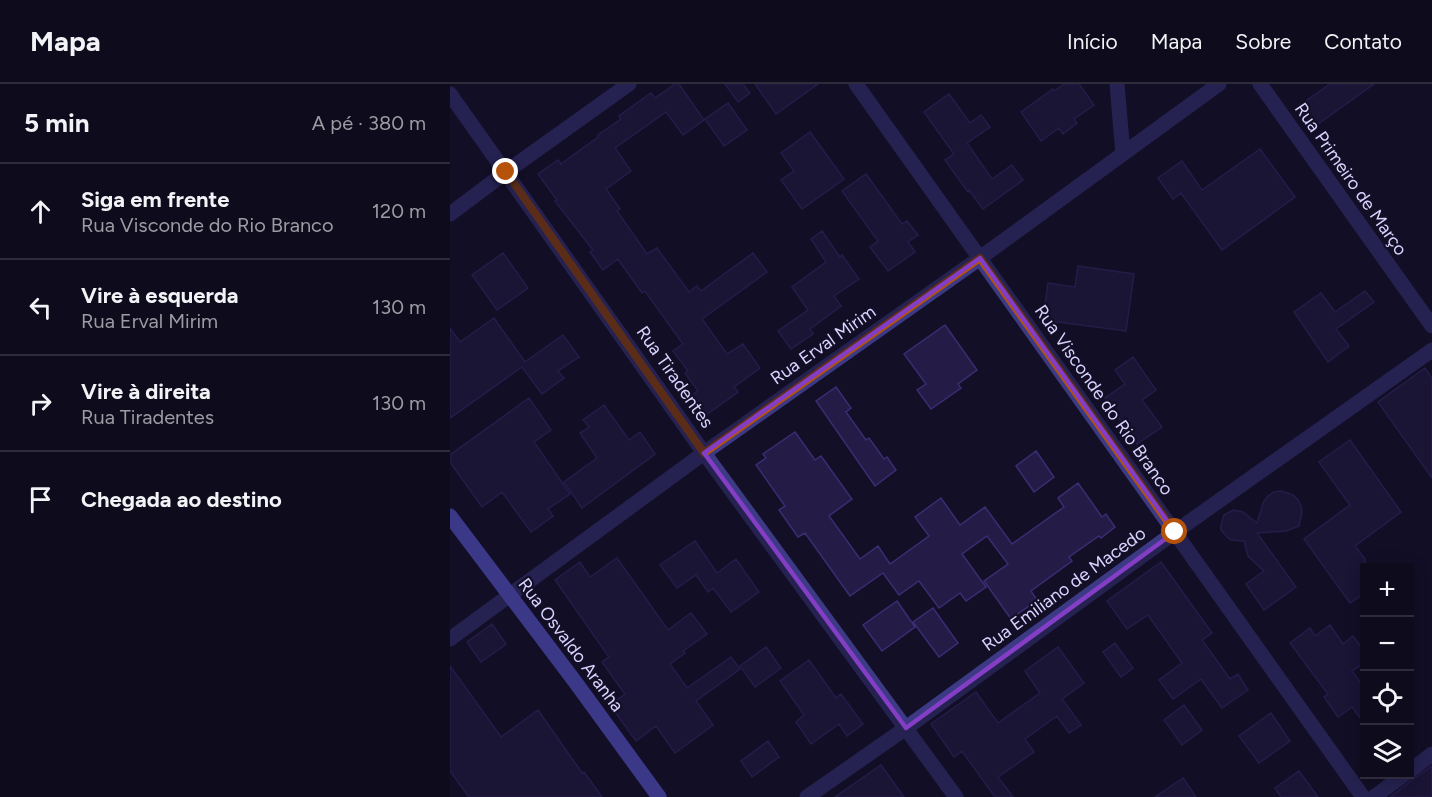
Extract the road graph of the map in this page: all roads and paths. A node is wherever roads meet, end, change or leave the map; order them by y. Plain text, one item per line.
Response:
1 (629, 84) edge
2 (856, 84) edge
3 (1117, 84) edge
4 (1218, 84) edge
5 (1260, 84) edge
6 (450, 94) edge
7 (1123, 154) junction
8 (506, 172) junction
9 (450, 214) edge
10 (980, 258) junction
11 (1432, 326) edge
12 (1432, 350) edge
13 (704, 453) junction
14 (450, 516) edge
15 (1175, 532) junction
16 (510, 597) junction
17 (450, 639) edge
18 (906, 728) junction
19 (1432, 754) edge
20 (1414, 768) edge
21 (1398, 779) edge
22 (659, 797) edge
23 (807, 797) edge
24 (956, 797) edge
25 (1363, 797) edge
26 (1374, 797) edge

1 - 8 street
2 - 10 street, Rua Visconde do Rio Branco
3 - 7 street
4 - 7 street, Rua Erval Mirim
5 - 11 street, Rua Primeiro de Março
6 - 8 street, Rua Tiradentes
7 - 10 street, Rua Erval Mirim
8 - 9 street
8 - 13 street, Rua Tiradentes
10 - 13 street, Rua Erval Mirim
10 - 15 street, Rua Visconde do Rio Branco
12 - 15 street, Rua Emiliano de Macedo
13 - 16 street, Rua Erval Mirim
13 - 18 street, Rua Tiradentes
14 - 16 main road, Rua Osvaldo Aranha
15 - 18 street, Rua Emiliano de Macedo
15 - 25 street, Rua Visconde do Rio Branco
16 - 17 street, Rua Erval Mirim
16 - 22 main road, Rua Osvaldo Aranha
18 - 23 street, Rua Emiliano de Macedo
18 - 24 street, Rua Tiradentes
19 - 20 street
21 - 26 street

